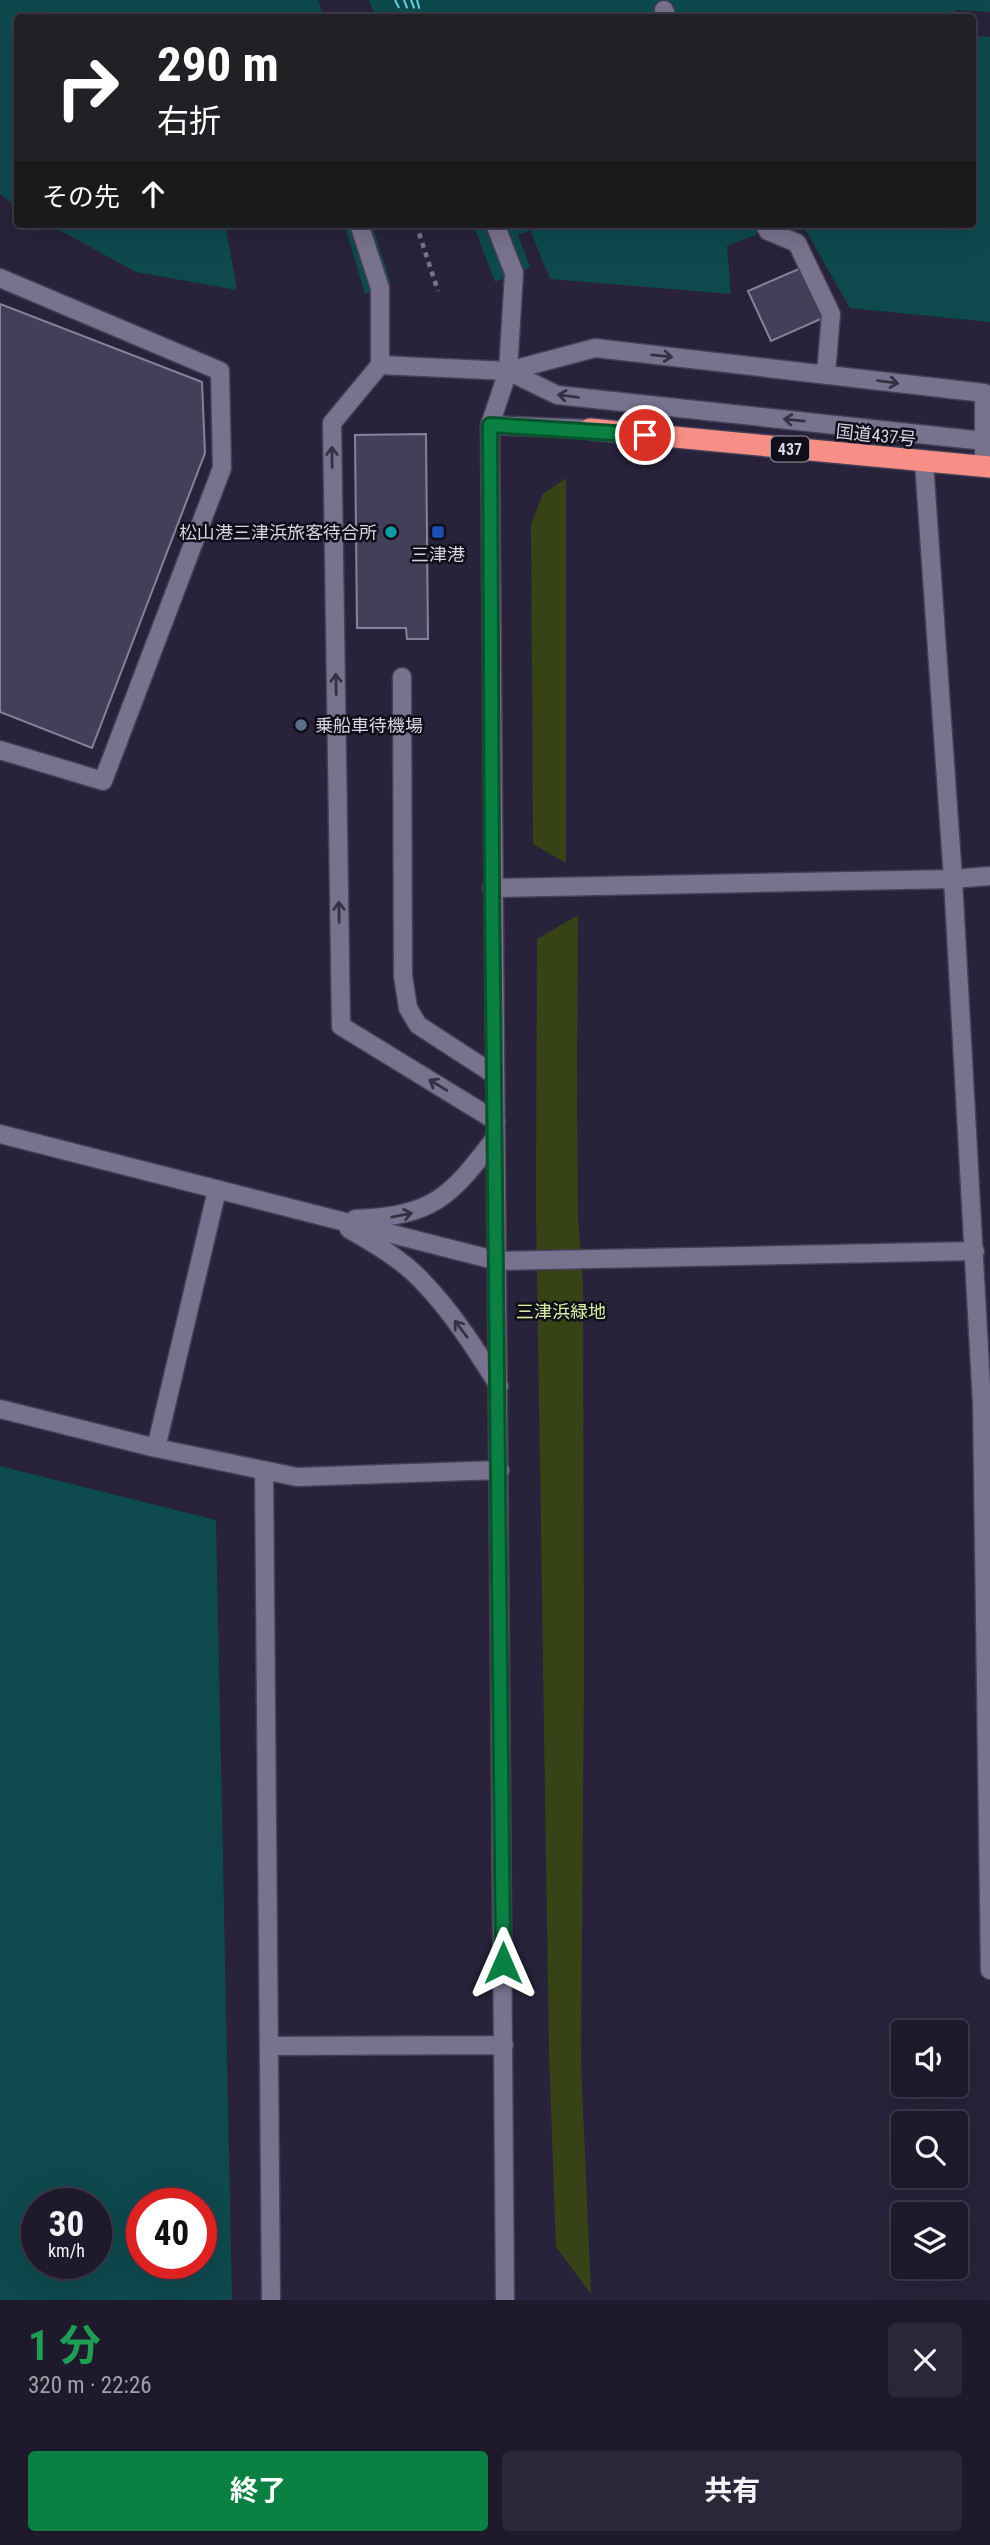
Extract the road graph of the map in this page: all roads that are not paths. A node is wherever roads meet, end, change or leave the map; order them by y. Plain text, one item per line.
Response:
1 (360, 228) edge
2 (497, 228) edge
3 (766, 228) edge
4 (0, 278) edge
5 (380, 365) junction
6 (508, 371) junction
7 (826, 374) junction
8 (490, 425) junction
9 (590, 429) joint
10 (984, 441) junction
11 (924, 462) junction
12 (987, 467) edge
13 (402, 677) dead end
14 (0, 750) edge
15 (990, 876) edge
16 (953, 879) junction
17 (492, 888) junction
18 (495, 1075) junction
19 (496, 1129) junction
20 (0, 1135) edge
21 (217, 1190) junction
22 (334, 1219) junction
23 (975, 1251) junction
24 (498, 1261) junction
25 (499, 1386) junction
26 (986, 1404) edge
27 (0, 1409) edge
28 (156, 1448) junction
29 (264, 1470) junction
30 (499, 1470) junction
31 (989, 1811) edge
32 (990, 1970) edge
33 (504, 2045) junction
34 (268, 2046) junction
35 (271, 2300) edge
36 (505, 2300) edge

1 - 5 street
2 - 6 street
3 - 7 street
4 - 14 street
5 - 6 street
19 -> 5 street
6 -> 7 street
6 - 8 street
10 -> 6 street
7 -> 10 street
8 - 9 street
8 - 17 street
9 - 11 highway, 国道437号 / 437
10 - 12 street
11 - 12 highway, 国道437号 / 437
11 - 16 street
13 - 18 street
15 - 16 street
16 - 17 street
16 - 23 street
17 - 18 street
18 - 19 street
22 -> 19 street
19 - 24 street
20 - 21 street
21 - 22 street
21 - 28 street
22 - 24 street
25 -> 22 street
23 - 24 street
23 - 26 street
24 - 25 street
25 - 30 street
26 - 31 street
27 - 28 street
28 - 29 street
29 - 30 street
29 - 34 street
30 - 33 street
31 - 32 street
33 - 34 street
33 - 36 street
34 - 35 street

